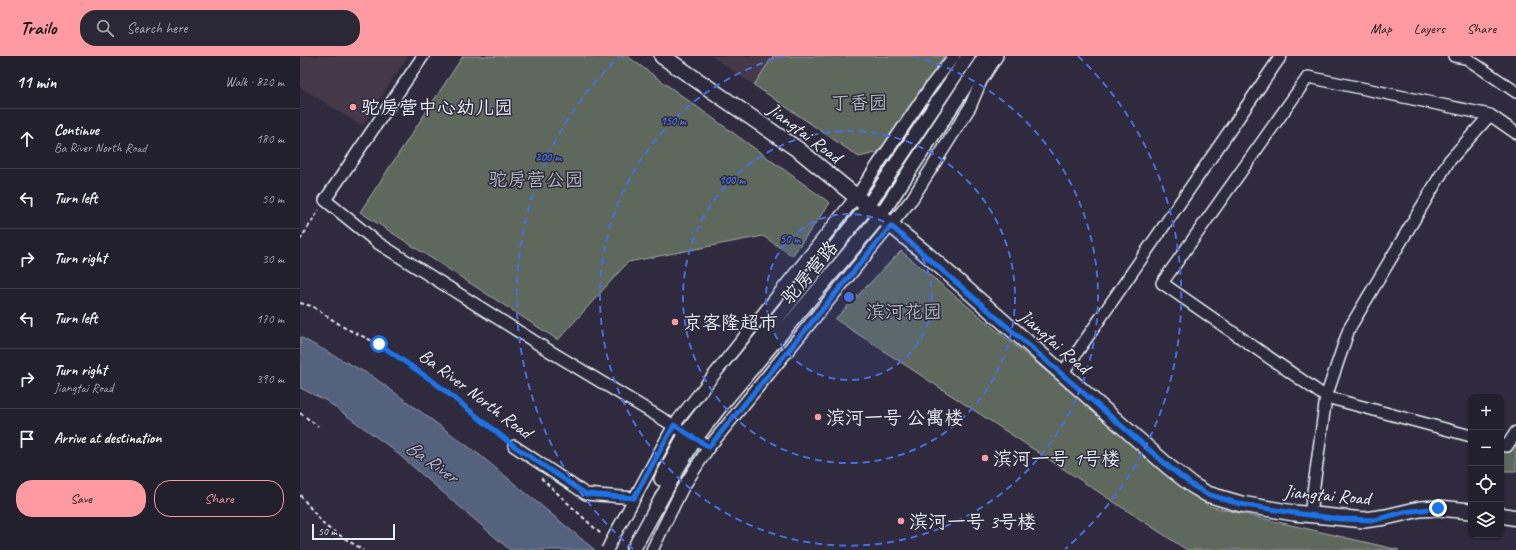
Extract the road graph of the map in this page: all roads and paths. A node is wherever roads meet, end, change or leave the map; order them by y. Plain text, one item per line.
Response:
1 (423, 56) edge
2 (662, 56) edge
3 (954, 56) edge
4 (968, 56) edge
5 (985, 56) edge
6 (998, 56) edge
7 (1281, 56) edge
8 (1454, 56) edge
9 (1467, 57) edge
10 (1516, 92) edge
11 (1490, 115) junction
12 (1516, 133) edge
13 (325, 200) junction
14 (862, 201) junction
15 (885, 221) junction
16 (300, 240) edge
17 (300, 303) edge
18 (1062, 374) junction
19 (1326, 397) junction
20 (300, 413) edge
21 (674, 425) junction
22 (318, 426) dead end
23 (1516, 432) edge
24 (1468, 435) edge
25 (691, 436) junction
26 (514, 446) joint
27 (1504, 446) edge
28 (709, 447) junction
29 (536, 473) dead end
30 (300, 495) edge
31 (634, 498) junction
32 (1468, 511) edge
33 (1310, 515) junction
34 (1504, 516) edge
35 (1516, 518) edge
36 (609, 543) edge
37 (627, 549) edge
38 (363, 550) edge
39 (652, 550) edge

1 - 13 street
2 - 14 main road, Jiangtai Road
3 - 14 street
4 - 14 street, 驼房营路
5 - 15 street, 驼房营路
6 - 15 street
7 - 18 street
8 - 9 street
9 - 10 street
11 - 12 street
11 - 19 street
11 - 19 street
13 - 16 path
13 - 21 street
14 - 15 main road, Jiangtai Road
14 - 21 street
14 - 25 street, 驼房营路
15 - 18 main road, Jiangtai Road
15 - 25 street, 驼房营路
15 - 28 street
17 - 26 path, Ba River North Road
18 - 33 main road, Jiangtai Road
19 - 24 street
19 - 33 street
20 - 22 path
21 - 25 street
21 - 31 street
23 - 27 street
25 - 28 street
25 - 37 street, 驼房营路
26 - 31 street, Ba River North Road
28 - 39 street
29 - 36 path
30 - 38 path
31 - 36 street
32 - 33 main road, Jiangtai Road
34 - 35 main road

